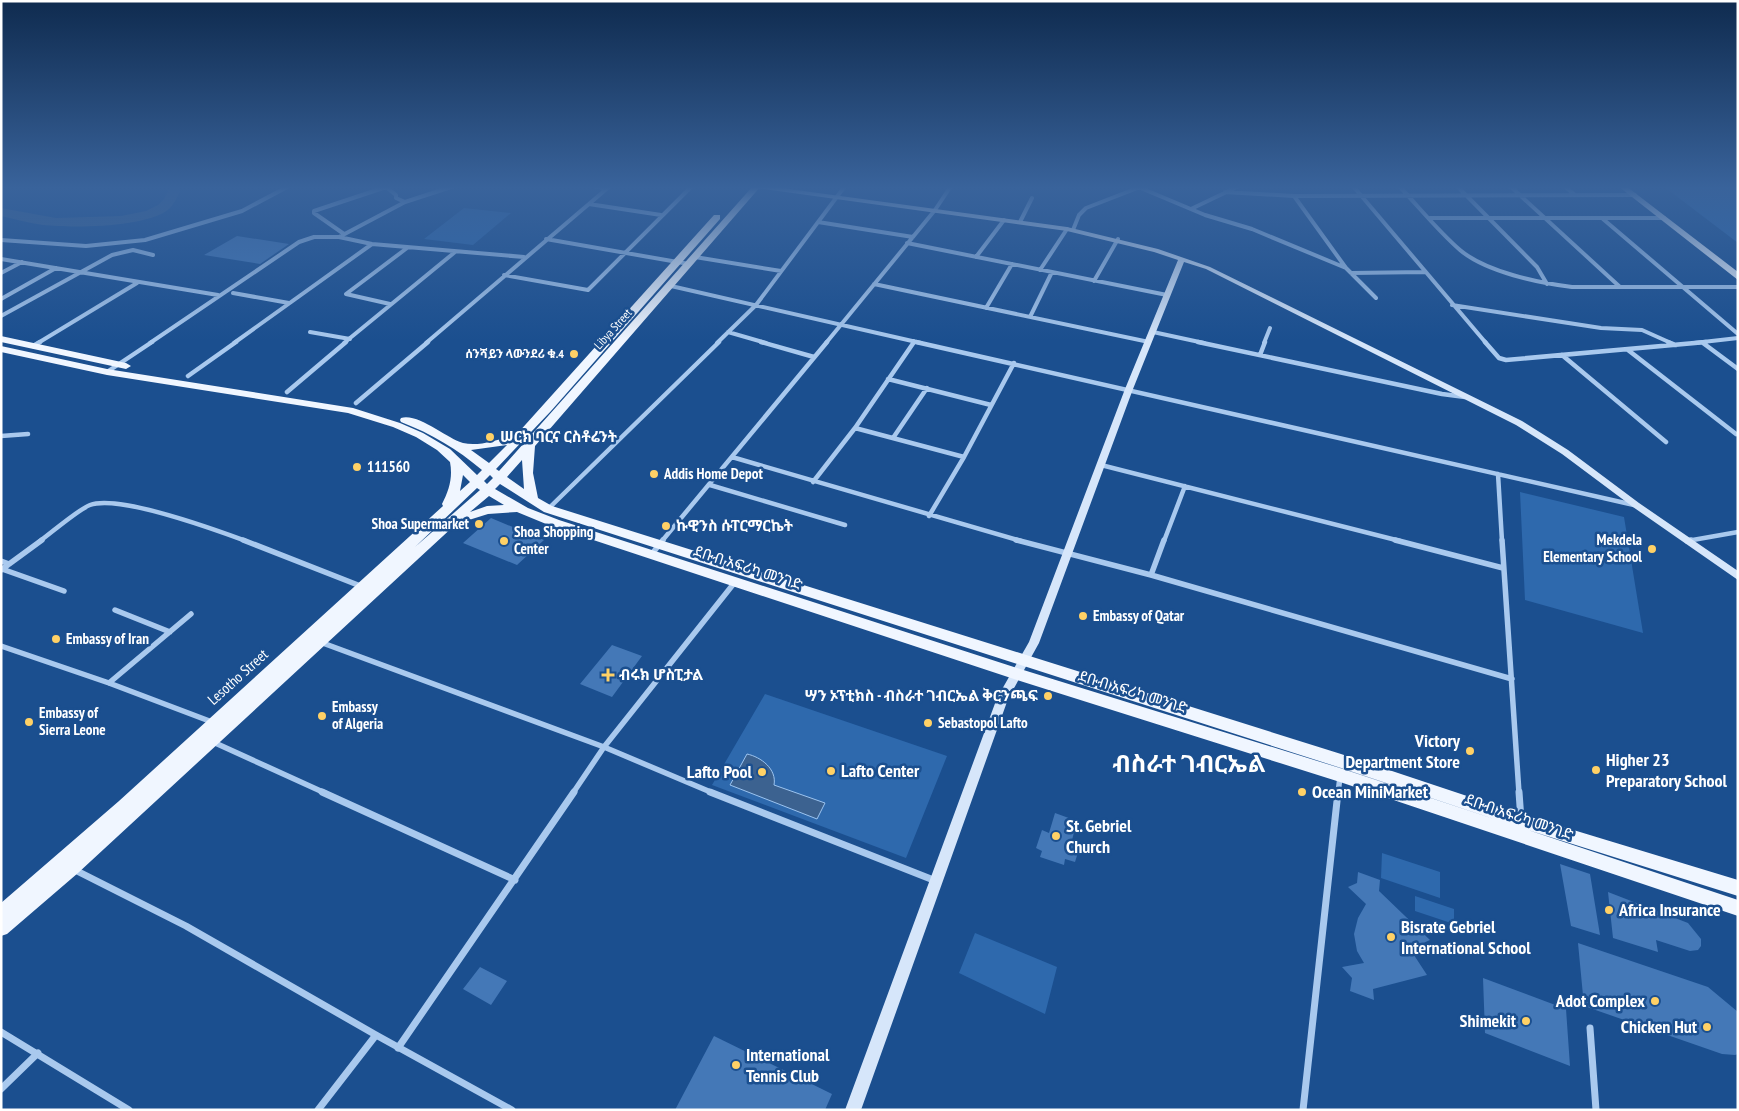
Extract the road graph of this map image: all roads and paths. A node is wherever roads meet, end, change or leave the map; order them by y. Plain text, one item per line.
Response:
1 (151, 238) edge
2 (311, 238) edge
3 (343, 238) edge
4 (638, 238) edge
5 (700, 238) edge
6 (712, 238) edge
7 (806, 238) edge
8 (912, 238) edge
9 (990, 238) edge
10 (1064, 238) edge
11 (1112, 238) edge
12 (1275, 238) edge
13 (1324, 238) edge
14 (1396, 238) edge
15 (1449, 238) edge
16 (1507, 238) edge
17 (1567, 238) edge
18 (1626, 238) edge
19 (1689, 238) edge
20 (546, 239) joint
21 (1118, 239) junction
22 (1, 240) edge
23 (908, 243) junction
24 (372, 244) junction
25 (407, 248) junction
26 (455, 252) junction
27 (624, 252) junction
28 (153, 255) dead end
29 (524, 257) junction
30 (976, 257) junction
31 (1182, 258) junction
32 (1, 259) edge
33 (692, 261) junction
34 (23, 262) junction
35 (678, 262) junction
36 (1012, 264) junction
37 (56, 268) junction
38 (1346, 268) junction
39 (1040, 270) junction
40 (781, 271) junction
41 (79, 272) junction
42 (1052, 272) junction
43 (1425, 272) junction
44 (1351, 273) junction
45 (1, 274) edge
46 (504, 275) junction
47 (1738, 277) edge
48 (1094, 280) junction
49 (137, 283) junction
50 (874, 284) junction
51 (1547, 284) junction
52 (671, 286) junction
53 (1738, 287) edge
54 (1621, 288) junction
55 (1685, 288) junction
56 (233, 293) dead end
57 (218, 295) junction
58 (1167, 295) junction
59 (1376, 298) dead end
60 (1, 299) edge
61 (289, 303) junction
62 (390, 304) junction
63 (1452, 304) junction
64 (756, 305) junction
65 (986, 308) junction
66 (1, 316) edge
67 (1030, 317) junction
68 (841, 324) junction
69 (1270, 328) dead end
70 (310, 332) dead end
71 (728, 332) junction
72 (1153, 332) junction
73 (1738, 336) edge
74 (1, 339) edge
75 (350, 339) junction
76 (914, 341) junction
77 (1149, 342) junction
78 (1702, 343) junction
79 (1676, 345) junction
80 (32, 346) junction
81 (1, 349) edge
82 (1628, 350) junction
83 (1562, 355) junction
84 (1260, 356) junction
85 (814, 357) junction
86 (1014, 363) junction
87 (117, 365) junction
88 (1738, 369) edge
89 (107, 372) junction
90 (188, 376) junction
91 (888, 379) junction
92 (927, 388) junction
93 (1129, 389) junction
94 (287, 392) junction
95 (1469, 398) junction
96 (356, 403) junction
97 (990, 405) junction
98 (855, 428) junction
99 (28, 434) dead end
100 (1736, 434) dead end
101 (1, 436) edge
102 (893, 438) junction
103 (526, 441) junction
104 (1666, 442) dead end
105 (459, 446) junction
106 (732, 457) junction
107 (964, 457) junction
108 (456, 461) junction
109 (1101, 465) junction
110 (492, 467) junction
111 (1498, 474) junction
112 (500, 478) junction
113 (813, 482) junction
114 (482, 485) junction
115 (710, 485) junction
116 (1185, 486) junction
117 (533, 501) junction
118 (1636, 505) junction
119 (518, 508) junction
120 (548, 508) junction
121 (442, 514) junction
122 (929, 516) junction
123 (845, 526) dead end
124 (443, 529) junction
125 (1738, 532) edge
126 (1687, 541) junction
127 (656, 550) junction
128 (1066, 554) junction
129 (1, 562) edge
130 (8, 564) junction
131 (1503, 568) junction
132 (2, 569) edge
133 (1151, 575) junction
134 (1738, 576) edge
135 (735, 582) junction
136 (369, 589) junction
137 (64, 591) dead end
138 (115, 610) dead end
139 (191, 614) dead end
140 (170, 632) junction
141 (313, 640) junction
142 (1, 646) edge
143 (1024, 659) junction
144 (1017, 674) junction
145 (1512, 679) junction
146 (109, 683) junction
147 (220, 725) junction
148 (205, 739) junction
149 (604, 747) junction
150 (1341, 768) junction
151 (1521, 821) junction
152 (66, 866) junction
153 (515, 880) junction
154 (936, 881) junction
155 (1738, 888) edge
156 (1738, 908) edge
157 (7, 911) edge
158 (1, 928) edge
159 (1590, 1028) dead end
160 (1, 1032) edge
161 (376, 1035) junction
162 (398, 1048) junction
163 (38, 1053) junction
164 (1, 1089) edge
165 (126, 1109) edge
166 (318, 1110) edge
167 (512, 1110) edge
168 (852, 1110) edge
169 (1303, 1110) edge
170 (1596, 1110) edge

1 - 22 street
2 - 57 street
3 - 24 street
4 - 27 street
5 - 35 main road, Libya Street
6 - 33 main road, Libya Street
7 - 40 street
8 - 23 street
9 - 30 street
10 - 39 street
11 - 21 street
12 - 38 street
13 - 38 street
14 - 43 street
15 - 51 street
16 - 51 street
17 - 54 street
18 - 55 street
19 - 47 main road
20 - 27 street
20 - 29 street
21 - 31 street
21 - 48 street
23 - 30 street
23 - 50 street
24 - 25 street
24 - 61 street
25 - 26 street
25 - 62 street
26 - 29 street
26 - 62 street
27 - 35 street
27 - 46 street
28 - 41 street
29 - 46 street
30 - 36 street
31 - 58 street
31 - 95 street
32 - 34 street
33 - 35 street
33 - 40 street
33 - 52 main road, Libya Street
34 - 37 street
34 - 45 street
35 - 103 main road, Libya Street
36 - 39 street
36 - 65 street
37 - 41 street
37 - 60 street
38 - 44 street
39 - 42 street
40 - 64 street
41 - 49 street
41 - 66 street
42 - 48 street
42 - 67 street
43 - 44 street
43 - 63 street
44 - 59 street
46 - 96 street
48 - 58 street
49 - 57 street
49 - 80 street
50 - 65 street
50 - 68 street
51 - 54 street
52 - 64 street
52 - 103 main road, Libya Street
53 - 55 street
54 - 55 street
55 - 73 street
56 - 61 street
57 - 87 street
58 - 72 street
61 - 90 street
62 - 75 street
63 - 79 street
63 - 83 street
64 - 68 street
64 - 71 street
65 - 67 street
67 - 77 street
68 - 76 street
68 - 85 street
69 - 84 street
70 - 75 street
71 - 85 street
71 - 120 street
72 - 77 street
72 - 84 street
73 - 78 street
74 - 80 main road, ደቡብ አፍሪካ መንገድ
75 - 94 street
76 - 86 street
76 - 91 street
77 - 93 street
78 - 79 street
78 - 88 street
79 - 82 street
80 - 87 main road, ደቡብ አፍሪካ መንገድ
81 - 89 main road, ደቡብ አፍሪካ መንገድ
82 - 83 street
82 - 100 street
83 - 104 street
84 - 95 street
85 - 106 street
86 - 93 street
86 - 97 street
87 - 89 street
87 - 90 main road, ደቡብ አፍሪካ መንገድ
89 - 108 main road, ደቡብ አፍሪካ መንገድ
90 - 94 main road, ደቡብ አፍሪካ መንገድ
91 - 92 street
91 - 98 street
92 - 97 street
92 - 102 street
93 - 109 street
93 - 111 street
94 - 96 main road, ደቡብ አፍሪካ መንገድ
95 - 118 street
96 - 105 main road, ደቡብ አፍሪካ መንገድ
97 - 107 street
98 - 102 street
98 - 113 street
99 - 101 street
102 - 107 street
103 - 105 main road
103 - 110 main road, Libya Street
103 - 112 main road, Libya Street
103 - 117 main road
105 - 110 main road, ደቡብ አፍሪካ መንገድ
106 - 113 street
106 - 115 street
107 - 122 street
108 - 114 main road, ደቡብ አፍሪካ መንገድ
108 - 121 main road
109 - 116 street
109 - 128 street
110 - 112 main road, ደቡብ አፍሪካ መንገድ
110 - 114 main road, Lesotho Street
111 - 118 street
111 - 131 street
112 - 114 main road, Libya Street
112 - 117 main road, ደቡብ አፍሪካ መንገድ
113 - 122 street
114 - 119 main road, ደቡብ አፍሪካ መንገድ
114 - 121 main road, Lesotho Street
114 - 124 main road, Lesotho Street
115 - 123 street
115 - 127 street
116 - 131 street
116 - 133 street
117 - 120 main road, ደቡብ አፍሪካ መንገድ
118 - 126 street
119 - 124 main road
119 - 127 main road, ደቡብ አፍሪካ መንገድ
120 - 127 main road, ደቡብ አፍሪካ መንገድ
121 - 136 main road, Lesotho Street
122 - 128 street
124 - 136 main road, Lesotho Street
125 - 126 street
126 - 134 street
127 - 135 main road, ደቡብ አፍሪካ መንገድ
127 - 143 main road, ደቡብ አፍሪካ መንገድ
128 - 133 street
128 - 143 street
129 - 130 street
130 - 132 street
130 - 136 street
131 - 145 street
132 - 137 street
133 - 145 street
135 - 144 main road, ደቡብ አፍሪካ መንገድ
135 - 149 street
136 - 141 main road, Lesotho Street
138 - 140 street
139 - 140 street
140 - 146 street
141 - 147 main road, Lesotho Street
141 - 149 street
142 - 146 street
143 - 144 street
143 - 150 main road, ደቡብ አፍሪካ መንገድ
144 - 150 main road, ደቡብ አፍሪካ መንገድ
144 - 154 street
145 - 151 street
146 - 147 street
147 - 148 main road, Lesotho Street
148 - 152 main road, Lesotho Street
148 - 153 street
149 - 153 street
149 - 154 street
150 - 151 main road, ደቡብ አፍሪካ መንገድ
150 - 156 main road, ደቡብ አፍሪካ መንገድ
150 - 169 street
151 - 155 main road, ደቡብ አፍሪካ መንገድ
152 - 157 main road, Lesotho Street
152 - 161 street
153 - 162 street
154 - 168 street
157 - 158 main road, Lesotho Street
159 - 170 street
160 - 163 street
161 - 162 street
161 - 166 street
162 - 167 street
163 - 164 street
163 - 165 street

